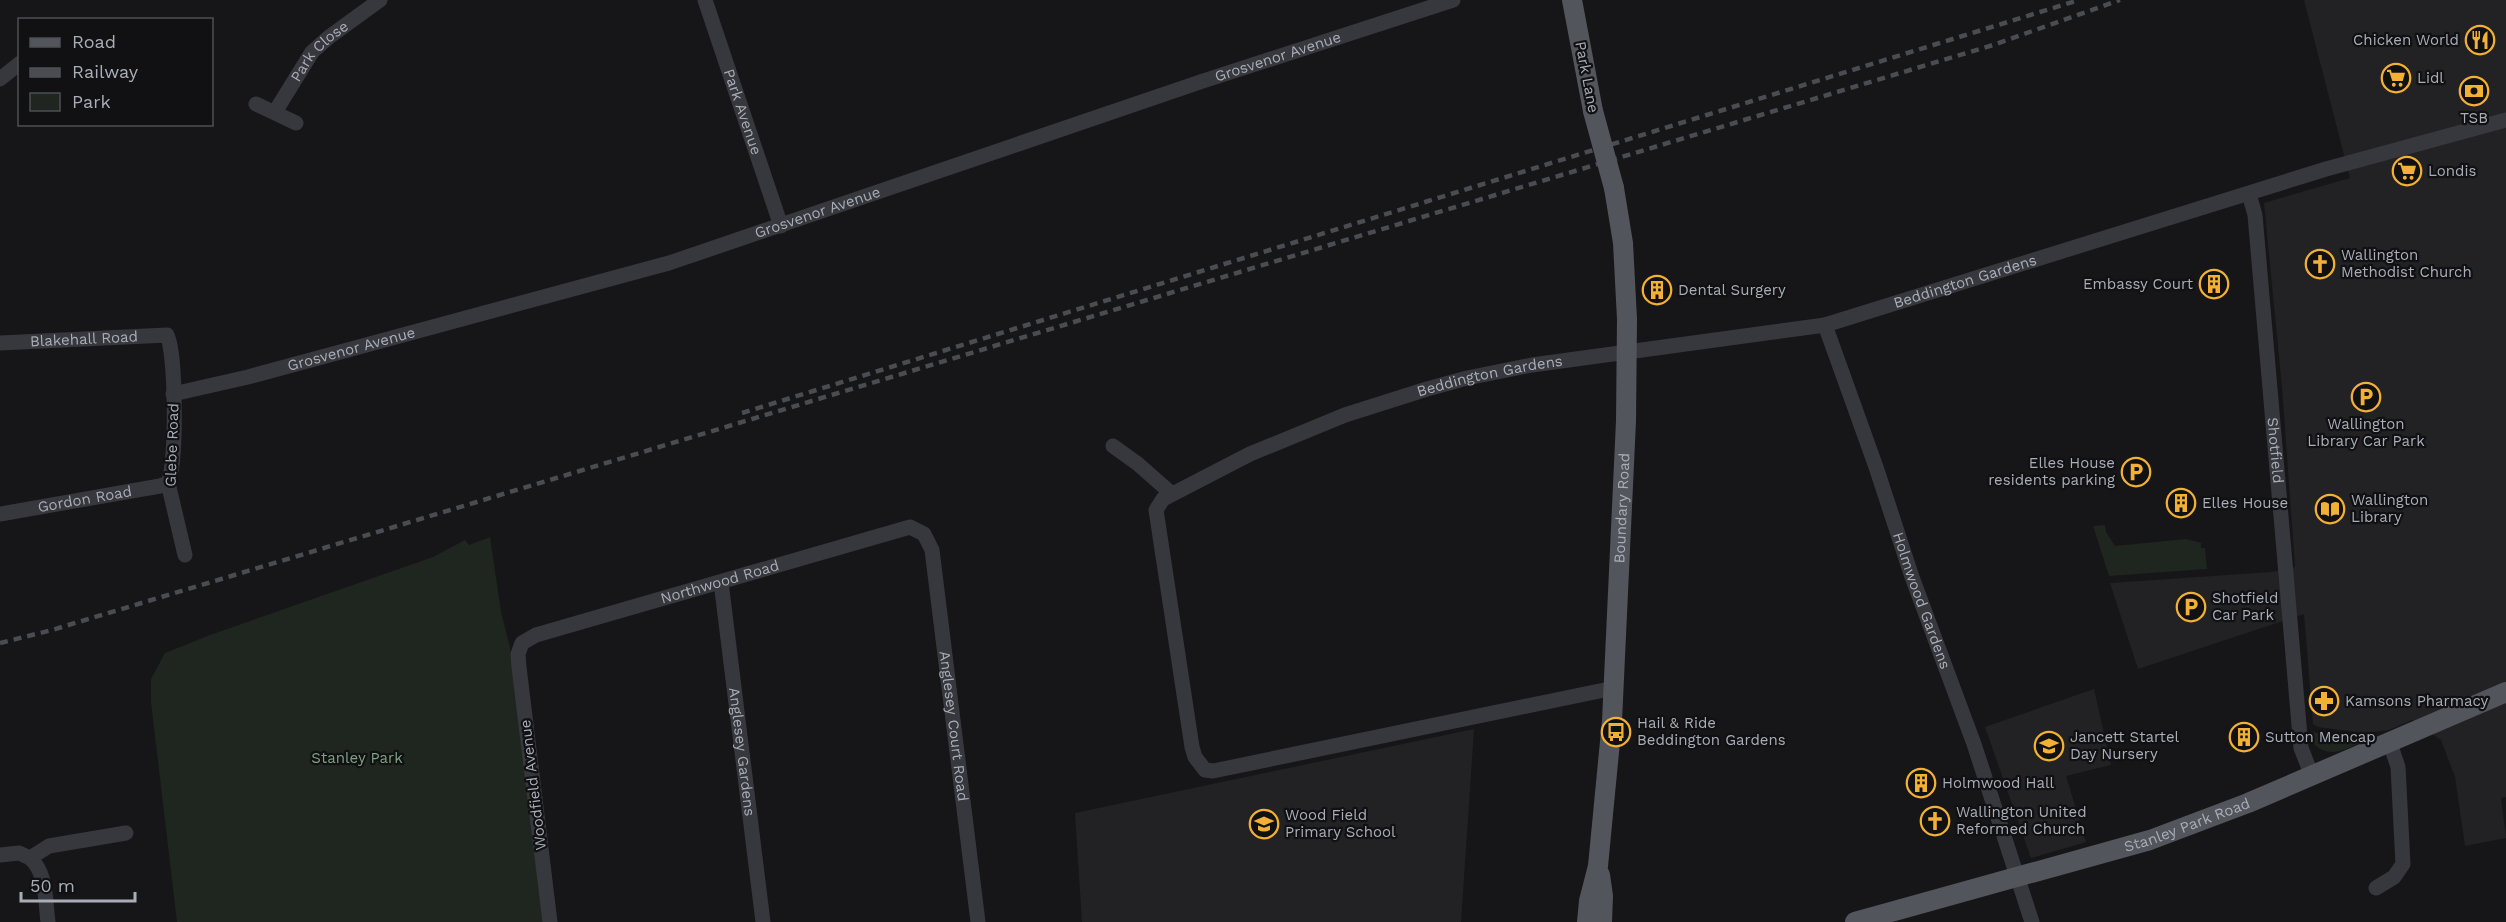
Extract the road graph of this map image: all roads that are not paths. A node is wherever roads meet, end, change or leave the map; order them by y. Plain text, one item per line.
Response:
1 (705, 0) edge
2 (1453, 0) edge
3 (1572, 0) edge
4 (379, 1) edge
5 (18, 65) edge
6 (0, 80) edge
7 (256, 104) dead end
8 (275, 112) junction
9 (2506, 120) edge
10 (296, 123) dead end
11 (1604, 153) joint
12 (2248, 194) junction
13 (781, 226) junction
14 (1825, 325) junction
15 (166, 335) joint
16 (0, 343) edge
17 (1628, 351) junction
18 (173, 394) junction
19 (1113, 446) dead end
20 (168, 483) junction
21 (1172, 494) junction
22 (0, 514) edge
23 (924, 534) joint
24 (185, 555) dead end
25 (721, 582) junction
26 (519, 648) joint
27 (1614, 688) junction
28 (2506, 692) edge
29 (2390, 743) junction
30 (2312, 776) junction
31 (126, 833) dead end
32 (0, 855) edge
33 (30, 858) junction
34 (1598, 866) junction
35 (2018, 877) junction
36 (2376, 888) dead end
37 (48, 922) edge
38 (550, 922) edge
39 (763, 922) edge
40 (978, 922) edge
41 (1587, 922) edge
42 (1602, 922) edge
43 (1855, 922) edge
44 (2032, 922) edge

1 - 13 street, Park Avenue
2 - 13 street, Grosvenor Avenue
3 - 11 main road, Park Lane, bridge
4 - 8 street, Park Close
5 - 6 street
7 - 8 street
8 - 10 street
9 - 12 street, Beddington Gardens
11 - 17 main road, Boundary Road, bridge
12 - 14 street, Beddington Gardens
12 - 30 street, Shotfield
13 - 18 street, Grosvenor Avenue
14 - 17 street, Beddington Gardens
14 - 35 street, Holmwood Gardens
15 - 16 street, Blakehall Road
15 - 18 street, Glebe Road
17 - 21 street, Beddington Gardens
17 - 27 main road, Boundary Road
18 - 20 street, Glebe Road
19 - 21 street
20 - 22 street, Gordon Road
20 - 24 street, Glebe Road
21 - 27 street, Beddington Gardens
23 - 25 street, Northwood Road
23 - 40 street, Anglesey Court Road
25 - 26 street, Northwood Road
25 - 39 street, Anglesey Gardens
26 - 38 street, Woodfield Avenue
27 - 34 main road, Boundary Road
28 - 29 main road, Stanley Park Road
29 - 30 main road, Stanley Park Road
29 - 36 street
30 - 35 main road, Stanley Park Road
31 - 33 street
32 - 33 street
33 - 37 street
34 - 41 main road, Boundary Road
34 - 42 main road, Boundary Road
35 - 43 main road, Stanley Park Road
35 - 44 street, Holmwood Gardens

